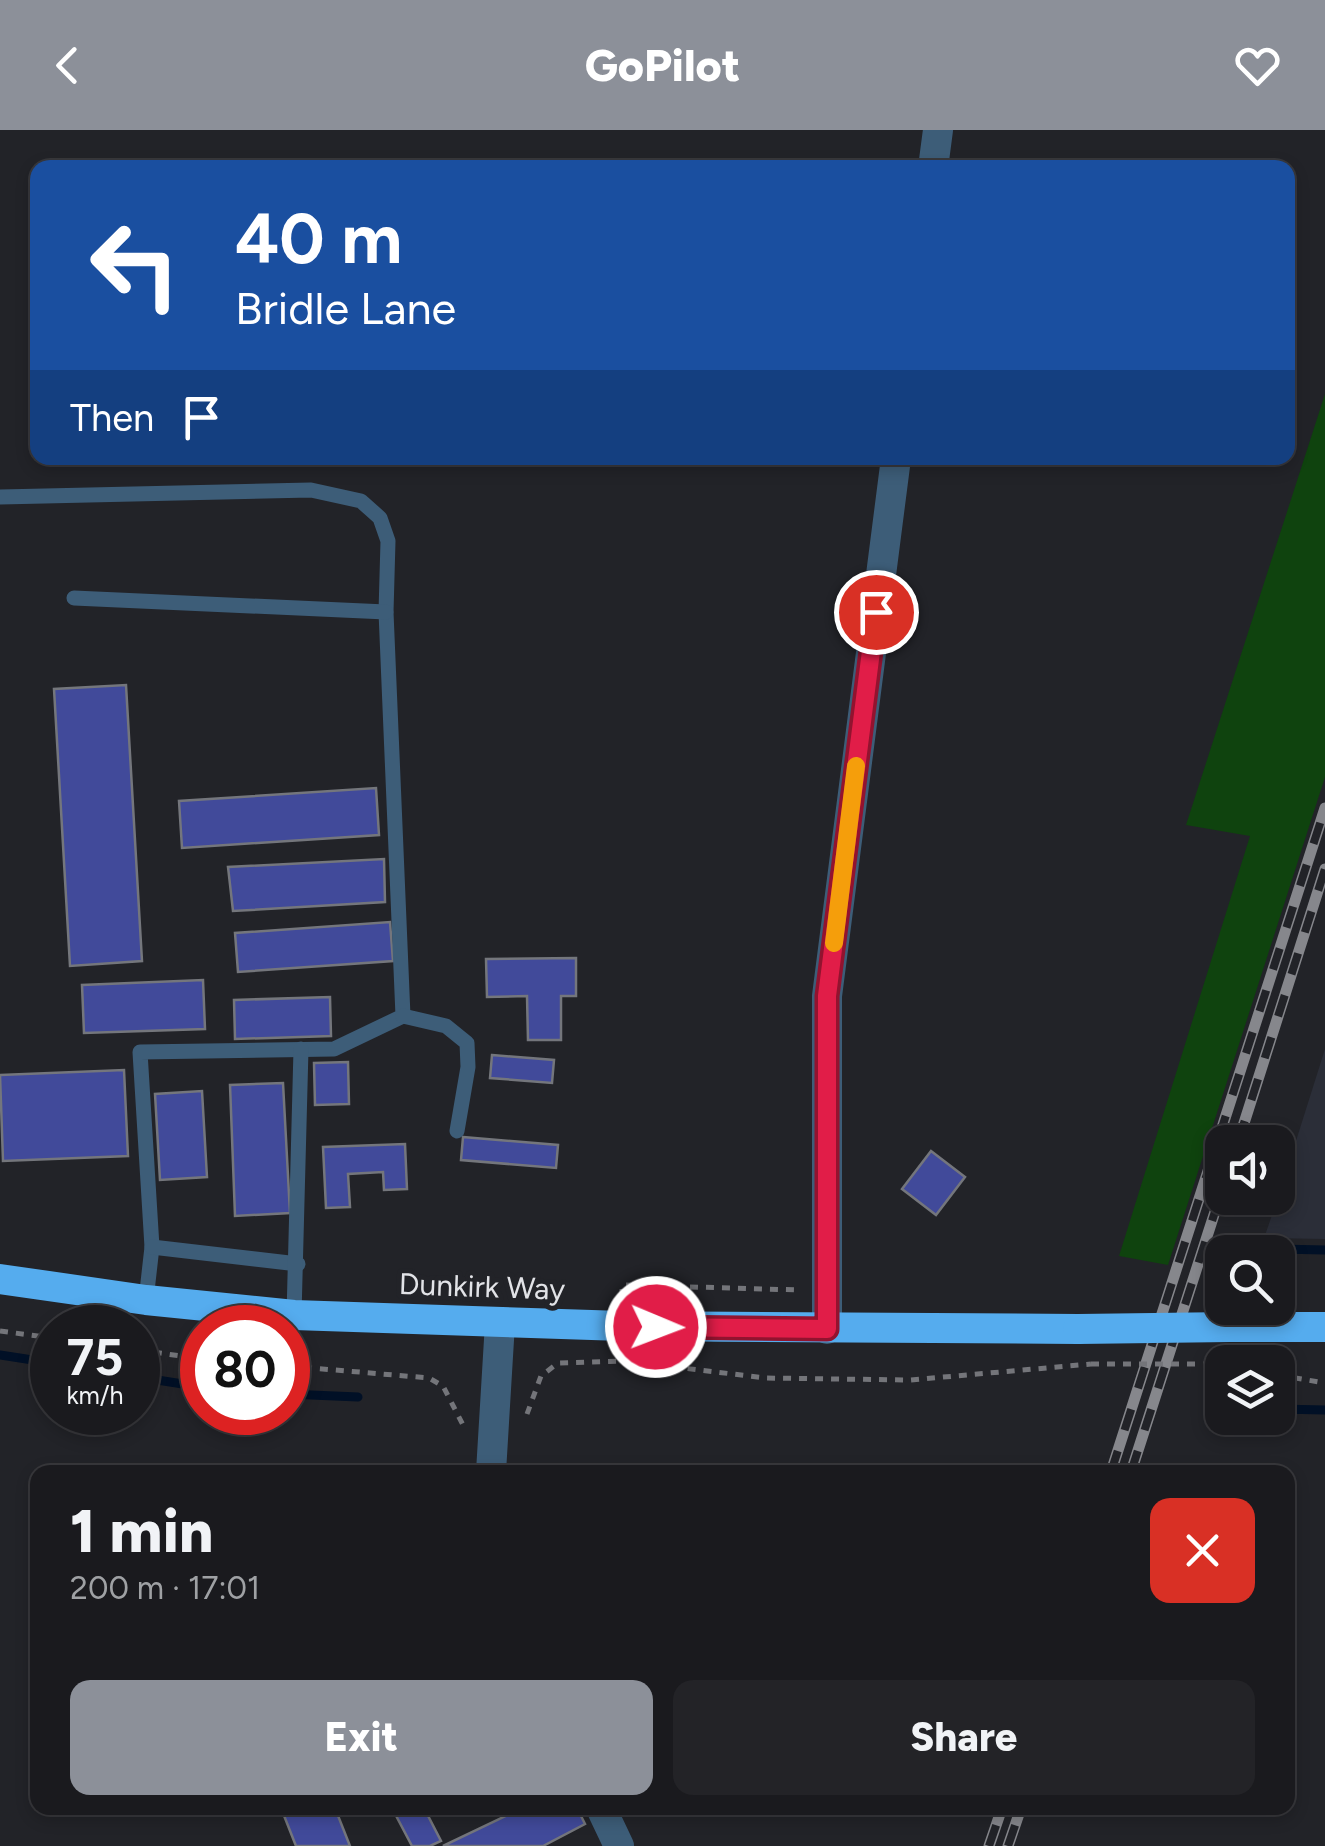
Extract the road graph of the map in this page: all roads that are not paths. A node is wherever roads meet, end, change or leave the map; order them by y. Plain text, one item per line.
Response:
1 (938, 130) edge
2 (934, 160) edge
3 (895, 465) edge
4 (0, 498) edge
5 (74, 598) dead end
6 (386, 612) junction
7 (403, 1016) junction
8 (301, 1049) junction
9 (457, 1131) dead end
10 (152, 1247) junction
11 (298, 1264) junction
12 (0, 1279) edge
13 (146, 1300) junction
14 (192, 1305) edge
15 (295, 1305) edge
16 (310, 1317) edge
17 (500, 1323) junction
18 (1325, 1327) edge
19 (827, 1329) junction
20 (491, 1465) edge
21 (604, 1815) edge
22 (618, 1846) edge

1 - 2 street
3 - 19 street
4 - 6 lane
5 - 6 lane
6 - 7 lane
7 - 8 lane
7 - 9 lane
8 - 10 lane
8 - 11 lane
10 - 11 lane
10 - 13 lane
11 - 15 lane
12 - 13 highway, Dunkirk Way
13 - 14 highway, Dunkirk Way
16 - 17 highway, Dunkirk Way
17 - 19 highway, Dunkirk Way
17 - 20 street
18 - 19 highway, Dunkirk Way, bridge
21 - 22 street

